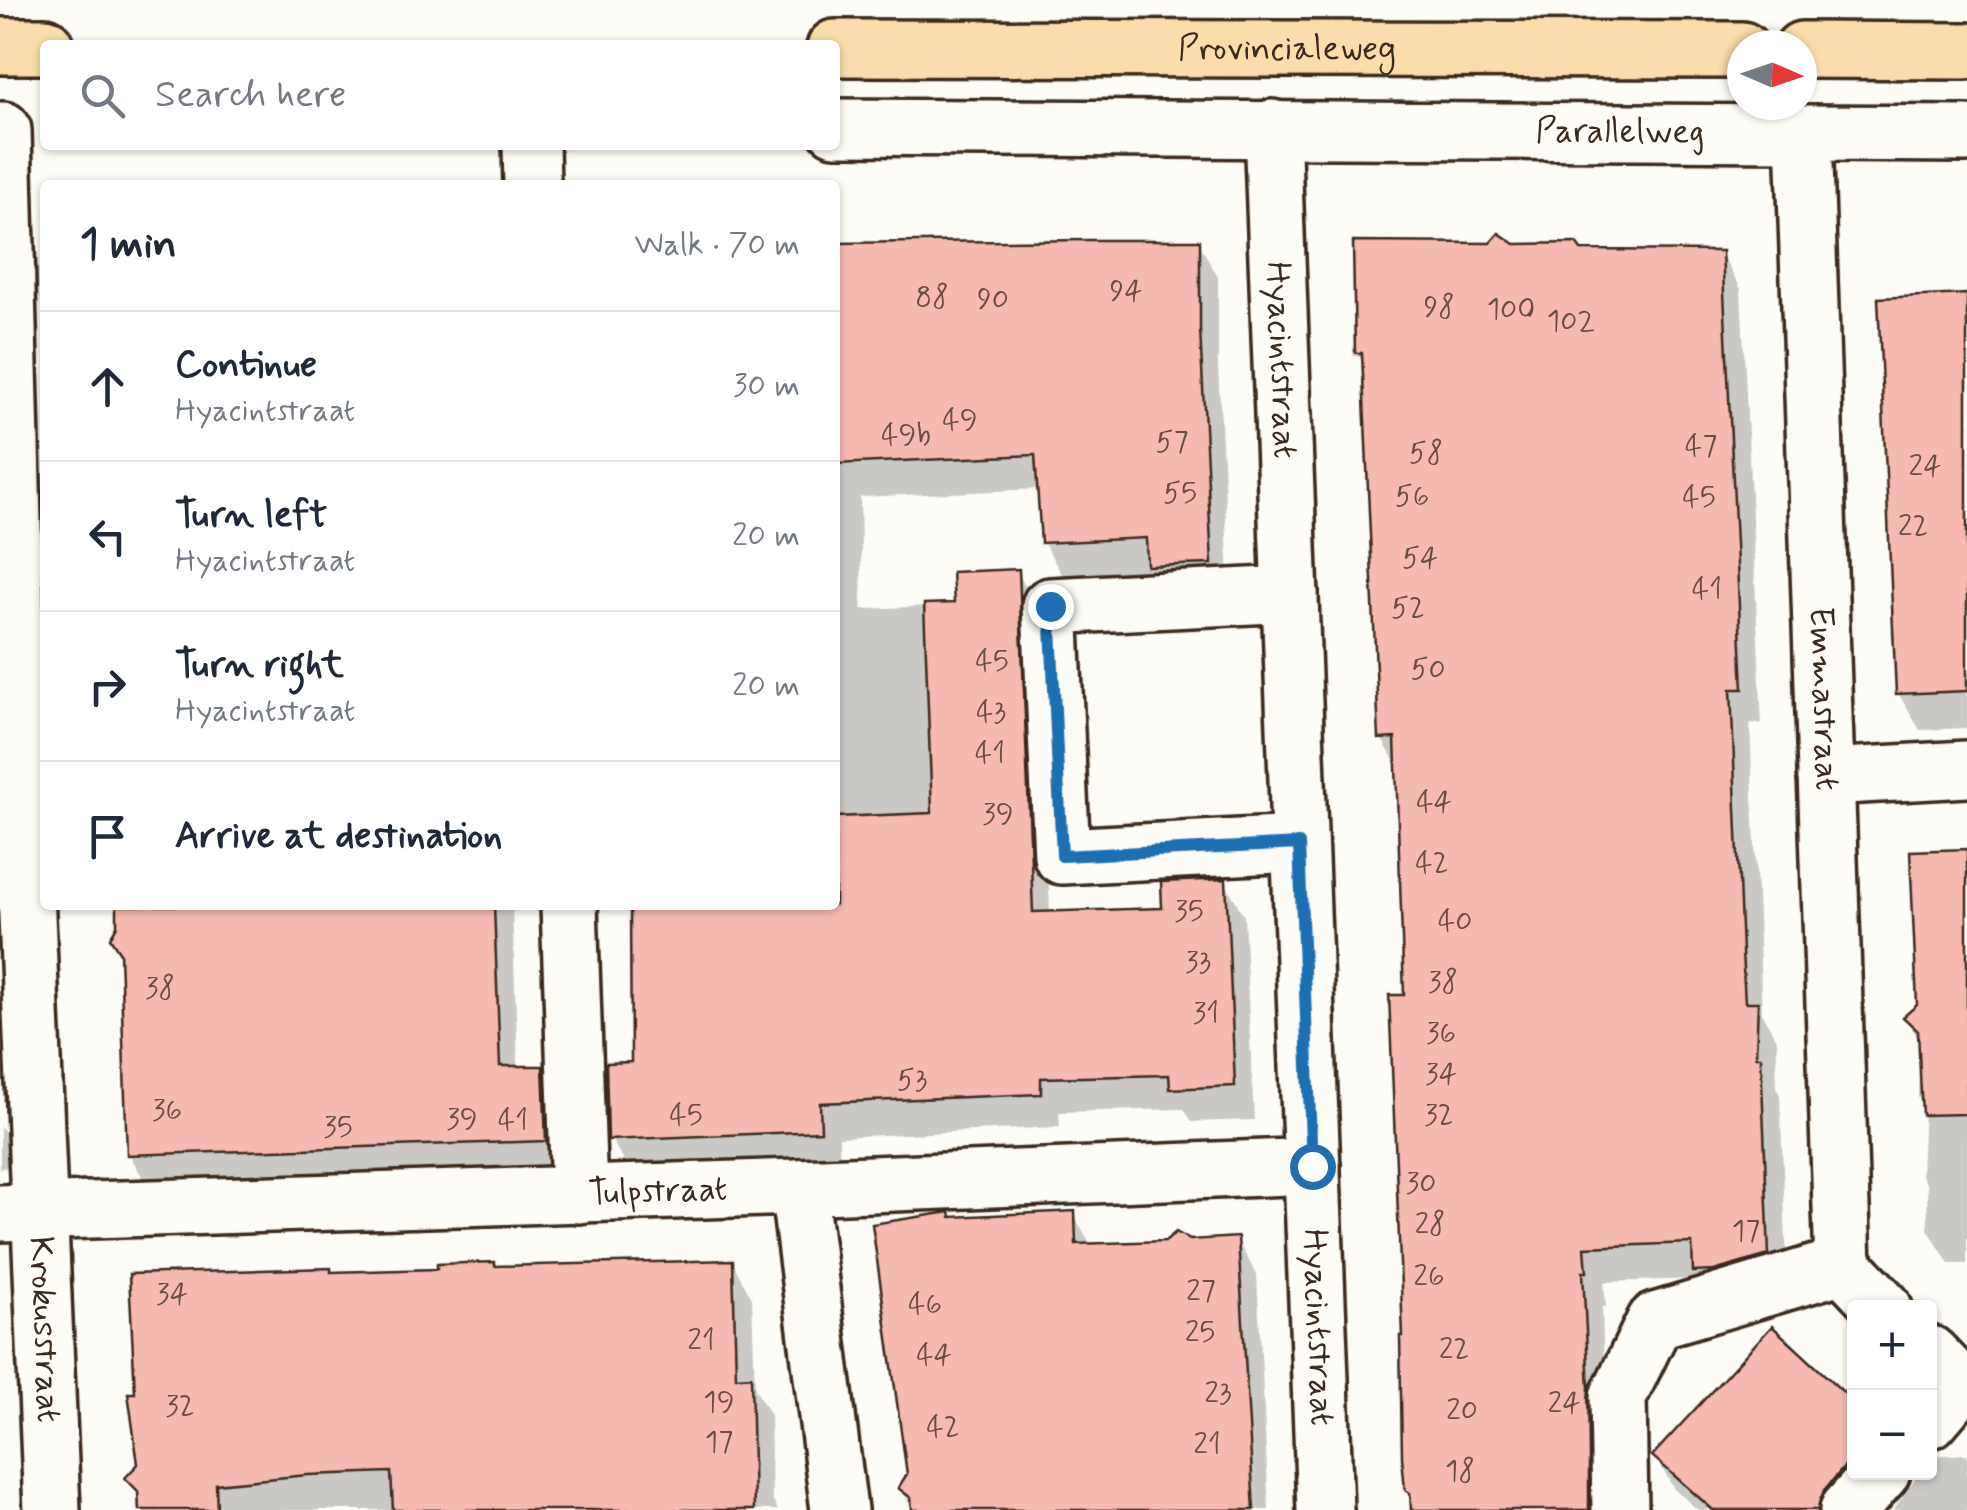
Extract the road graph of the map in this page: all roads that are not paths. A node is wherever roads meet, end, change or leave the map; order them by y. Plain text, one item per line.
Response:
1 (0, 46) edge
2 (40, 46) edge
3 (840, 48) edge
4 (1727, 50) edge
5 (1817, 50) edge
6 (1967, 51) edge
7 (840, 127) edge
8 (1272, 128) junction
9 (16, 130) edge
10 (1804, 134) junction
11 (1967, 134) edge
12 (531, 150) edge
13 (532, 180) edge
14 (1290, 594) junction
15 (8, 678) edge
16 (1967, 770) edge
17 (1826, 777) junction
18 (1299, 844) junction
19 (569, 910) edge
20 (1312, 1166) junction
21 (798, 1187) junction
22 (579, 1195) junction
23 (21, 1213) edge
24 (1843, 1265) junction
25 (1876, 1300) edge
26 (1875, 1480) edge
27 (52, 1510) edge
28 (839, 1510) edge
29 (1325, 1510) edge
30 (1620, 1510) edge
31 (1848, 1510) edge

1 - 2 main road
3 - 4 main road, Provincialeweg
5 - 6 main road
7 - 8 street, Parallelweg
8 - 10 street, Parallelweg
8 - 14 street, Hyacintstraat
9 - 15 street, Krokusstraat
10 - 11 street, Parallelweg
10 - 17 street, Emmastraat
12 - 13 street
14 - 18 street, Hyacintstraat
14 - 18 street
15 - 23 street, Krokusstraat
16 - 17 street
17 - 24 street, Emmastraat
18 - 20 street, Hyacintstraat
19 - 22 street
20 - 21 street, Tulpstraat
20 - 29 street, Hyacintstraat
21 - 22 street, Tulpstraat
21 - 28 street
22 - 23 street, Tulpstraat
23 - 27 street, Krokusstraat
24 - 25 street
24 - 30 street
26 - 31 street

